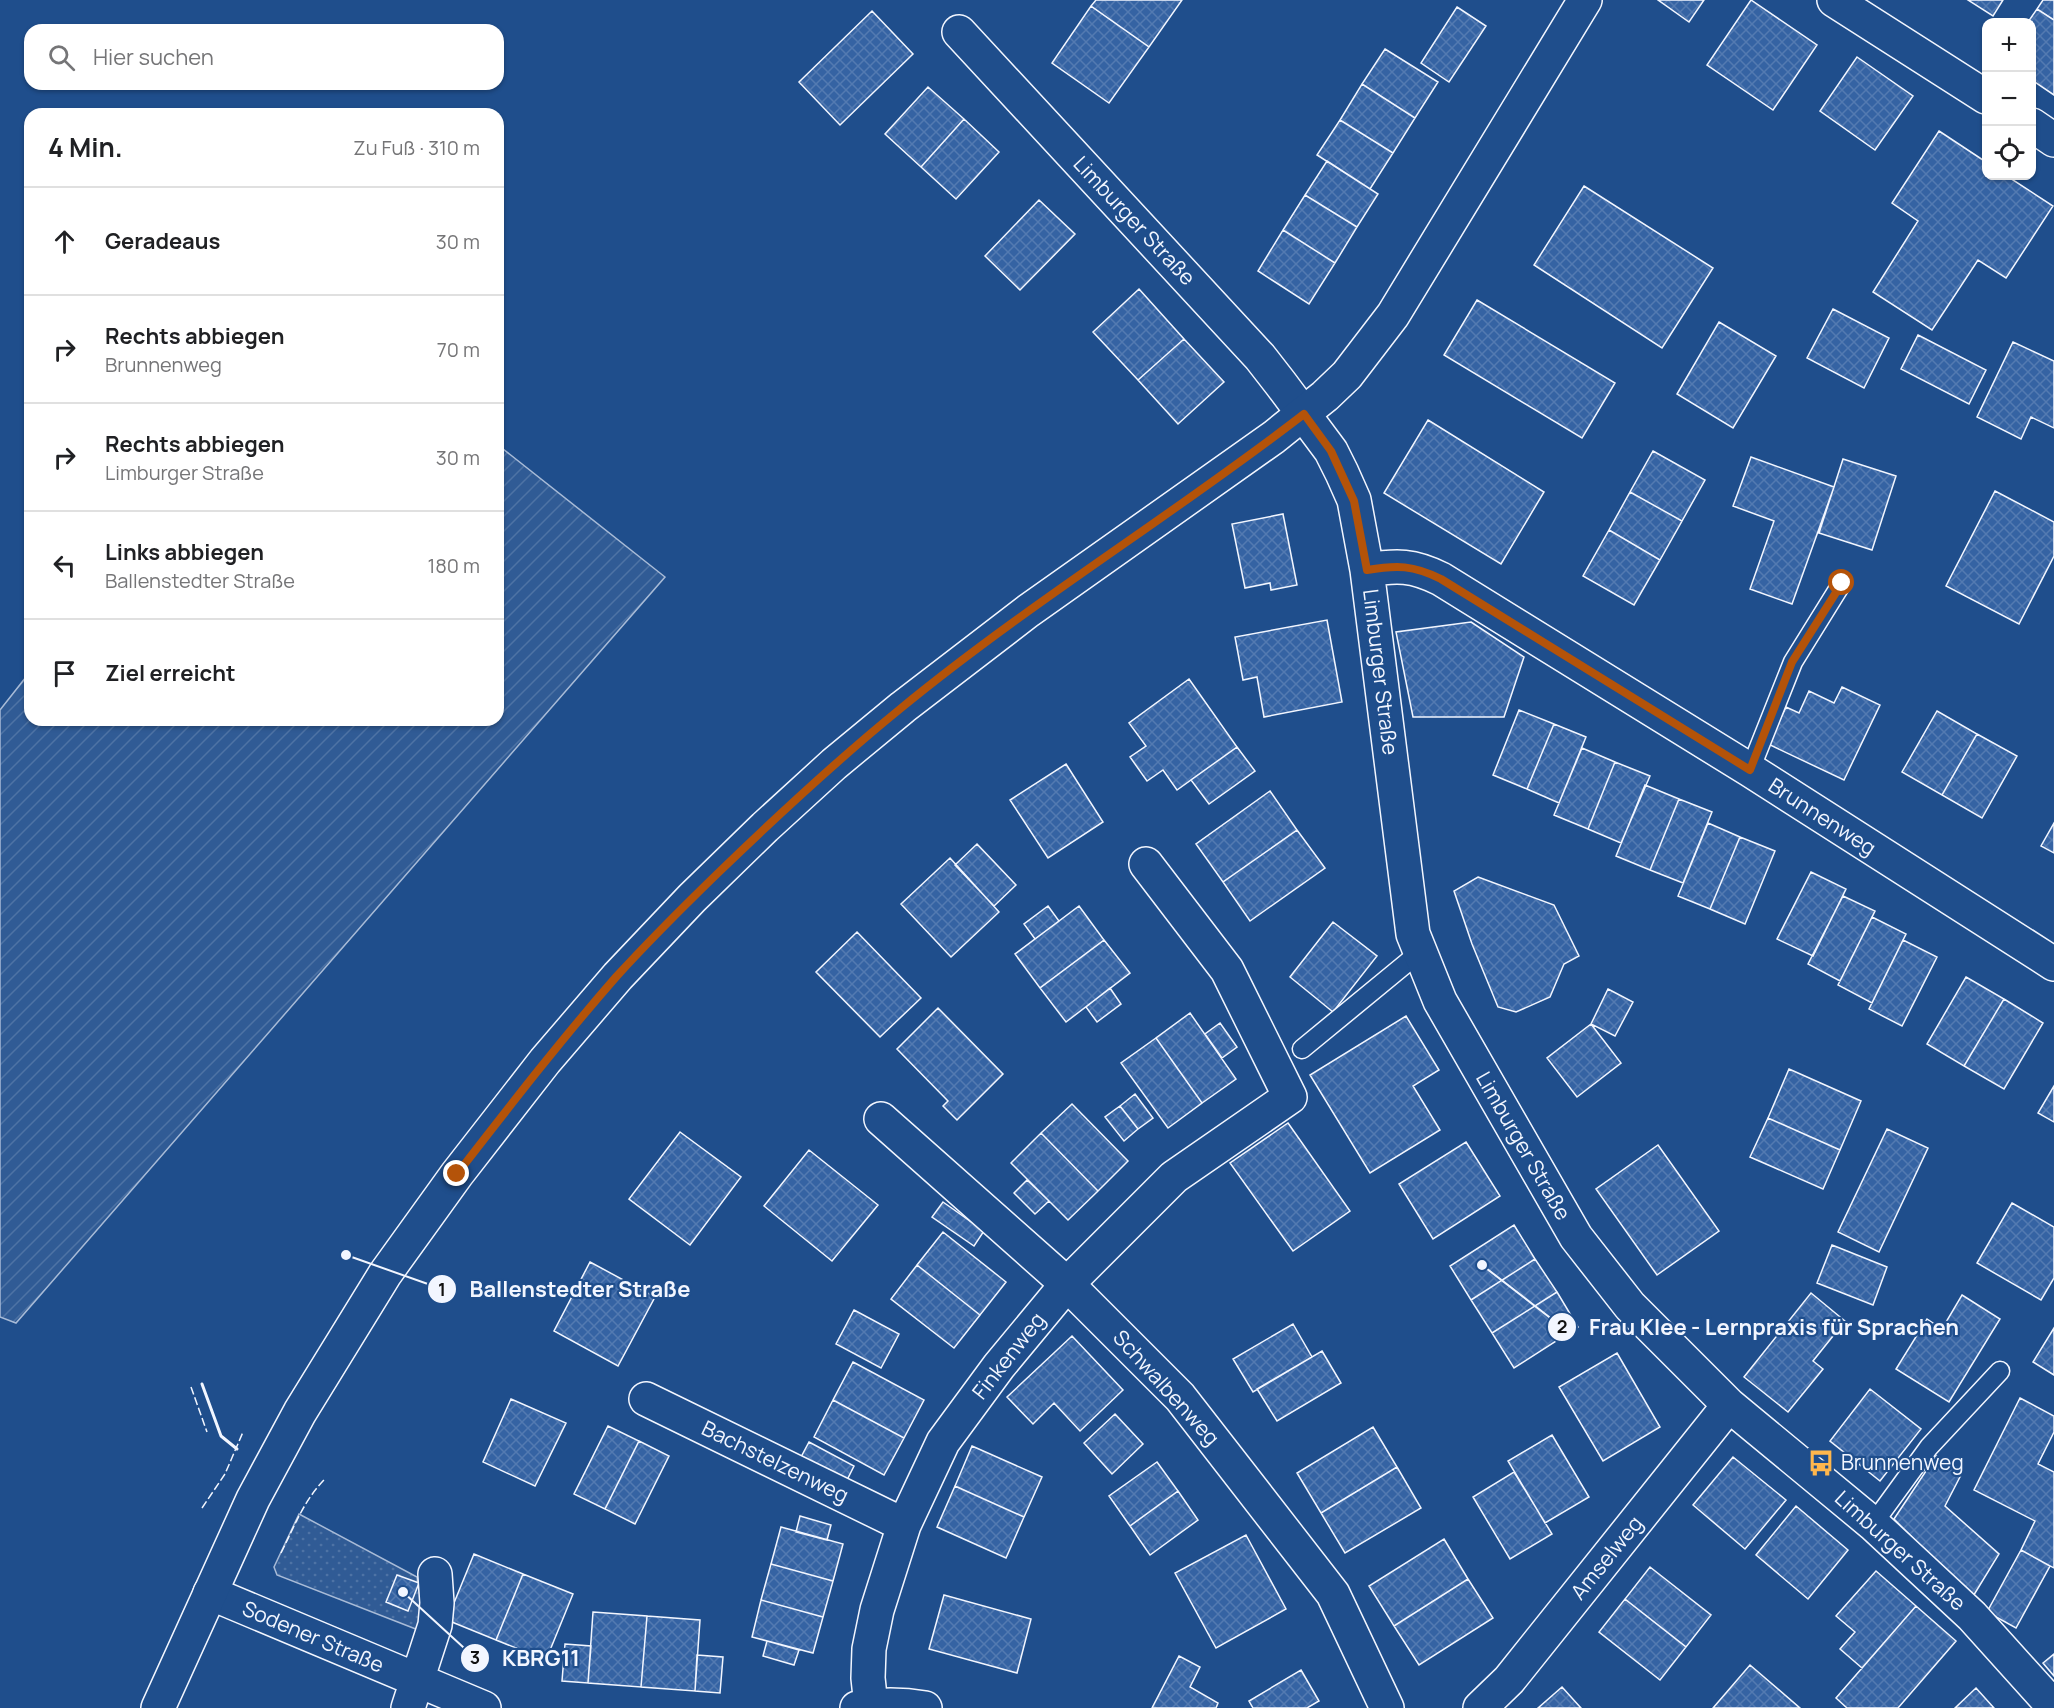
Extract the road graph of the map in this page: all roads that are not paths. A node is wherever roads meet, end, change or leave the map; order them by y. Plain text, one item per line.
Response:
1 (1585, 0) edge
2 (1834, 0) edge
3 (959, 32) dead end
4 (1982, 94) edge
5 (2033, 126) edge
6 (2054, 140) edge
7 (1304, 414) junction
8 (1367, 570) junction
9 (1842, 583) dead end
10 (1750, 770) junction
11 (1146, 864) dead end
12 (1420, 951) junction
13 (2054, 964) edge
14 (1302, 1049) dead end
15 (881, 1119) dead end
16 (1067, 1284) junction
17 (2000, 1371) dead end
18 (646, 1399) dead end
19 (1729, 1405) junction
20 (1874, 1524) junction
21 (904, 1525) junction
22 (435, 1574) dead end
23 (210, 1593) junction
24 (412, 1694) edge
25 (864, 1707) edge
26 (2054, 1707) edge
27 (158, 1708) edge
28 (484, 1708) edge
29 (925, 1708) edge
30 (1387, 1708) edge
31 (1480, 1708) edge

1 - 7 street
2 - 4 street
3 - 7 street, Limburger Straße
5 - 6 street
7 - 8 street, Limburger Straße
7 - 23 street
8 - 10 street, Brunnenweg
8 - 12 street, Limburger Straße
9 - 10 lane
10 - 13 street, Brunnenweg
11 - 16 street, Finkenweg
12 - 14 lane
12 - 19 street, Limburger Straße
15 - 16 street, Schwalbenweg
16 - 21 street, Finkenweg
16 - 30 street, Schwalbenweg
17 - 20 lane
18 - 21 street, Bachstelzenweg
19 - 20 street, Limburger Straße
19 - 31 street, Amselweg
20 - 26 street, Limburger Straße
21 - 25 street, Finkenweg
22 - 24 street
23 - 24 street, Sodener Straße
23 - 27 street
24 - 28 street
25 - 29 street

